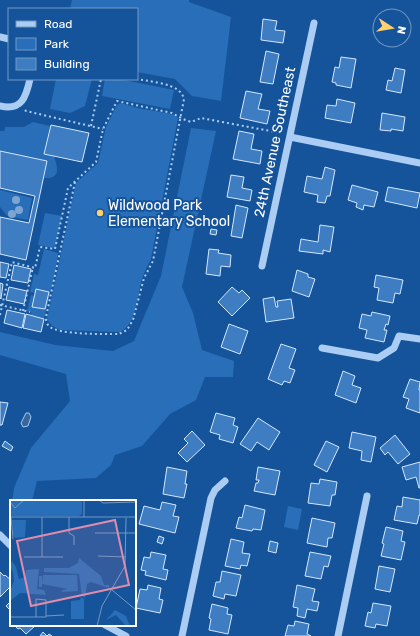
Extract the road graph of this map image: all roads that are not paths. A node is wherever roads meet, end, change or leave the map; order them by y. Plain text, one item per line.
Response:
1 (314, 23) dead end
2 (30, 80) edge
3 (0, 106) edge
4 (290, 137) junction
5 (420, 163) edge
6 (262, 266) dead end
7 (420, 339) edge
8 (322, 348) dead end
9 (225, 481) dead end
10 (367, 496) dead end
11 (0, 535) edge
12 (10, 545) edge
13 (108, 626) edge
14 (126, 636) edge
15 (182, 636) edge
16 (338, 636) edge

1 - 4 street, 24th Avenue Southeast
2 - 3 street
4 - 5 street
4 - 6 street, 24th Avenue Southeast
7 - 8 street
9 - 15 street
10 - 16 street
11 - 12 street
13 - 14 street

